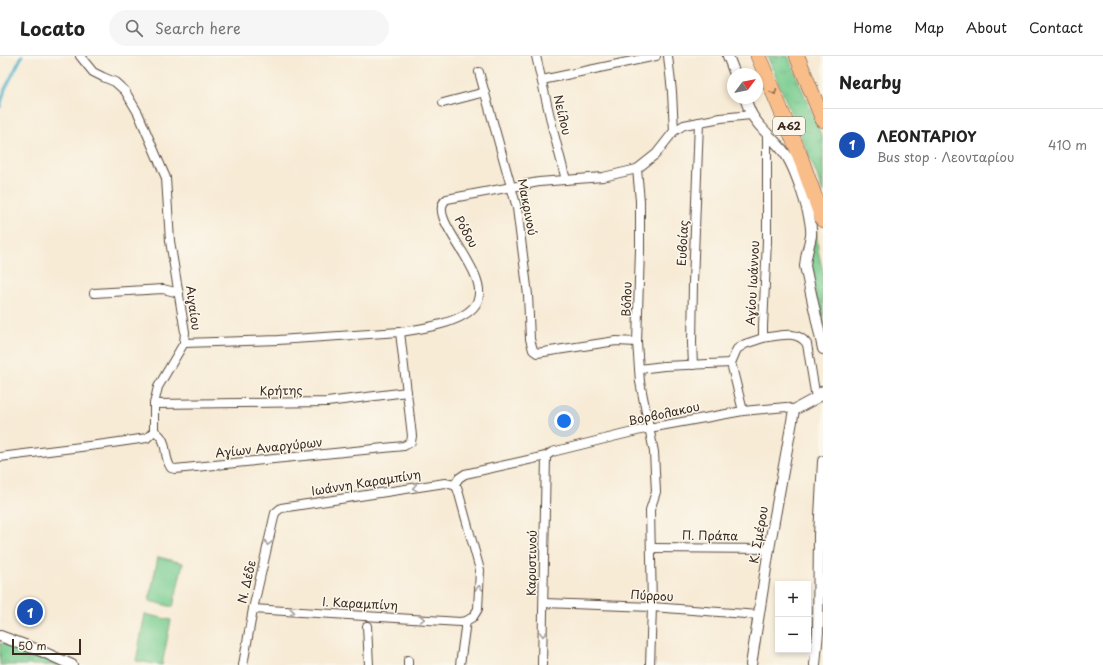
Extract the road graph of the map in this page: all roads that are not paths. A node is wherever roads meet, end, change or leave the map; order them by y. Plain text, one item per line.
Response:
1 (80, 56) edge
2 (536, 56) edge
3 (656, 56) edge
4 (668, 56) edge
5 (728, 56) edge
6 (758, 56) edge
7 (797, 56) edge
8 (733, 68) edge
9 (480, 72) dead end
10 (542, 80) junction
11 (485, 92) junction
12 (814, 98) junction
13 (443, 103) dead end
14 (747, 104) edge
15 (823, 111) edge
16 (751, 115) junction
17 (823, 120) edge
18 (699, 122) junction
19 (674, 131) junction
20 (768, 135) junction
21 (637, 169) junction
22 (566, 180) junction
23 (511, 186) junction
24 (823, 220) edge
25 (94, 293) dead end
26 (179, 293) junction
27 (400, 332) junction
28 (763, 338) junction
29 (638, 342) junction
30 (184, 343) junction
31 (823, 349) edge
32 (731, 363) junction
33 (693, 365) junction
34 (639, 369) junction
35 (823, 391) edge
36 (407, 392) junction
37 (816, 398) junction
38 (154, 404) junction
39 (794, 410) junction
40 (743, 411) junction
41 (649, 428) junction
42 (154, 431) junction
43 (0, 457) edge
44 (546, 459) junction
45 (823, 462) edge
46 (454, 485) junction
47 (822, 496) edge
48 (281, 508) joint
49 (651, 548) junction
50 (769, 549) junction
51 (544, 603) junction
52 (652, 607) junction
53 (253, 609) junction
54 (759, 614) junction
55 (466, 621) junction
56 (367, 626) dead end
57 (0, 636) edge
58 (72, 665) edge
59 (243, 665) edge
60 (252, 665) edge
61 (369, 665) edge
62 (460, 665) edge
63 (542, 665) edge
64 (650, 665) edge
65 (751, 665) edge
66 (815, 665) edge

1 - 26 street, Αιγαίου
2 - 10 street, Νείλου
3 - 10 street
4 - 19 street
5 - 8 street
6 -> 24 highway, Α62
7 - 12 highway, Α62
9 - 11 street, Μακρινού
10 - 22 street, Νείλου
11 - 13 street
11 - 23 street, Μακρινού
12 - 15 highway
12 - 17 highway, Α62
14 - 16 street
16 - 18 street, Ρόδου
16 - 20 street
18 - 19 street, Ρόδου
18 - 33 street, Ευβοίας
19 - 21 street, Ρόδου
20 - 28 street, Αγίου Ιωάννου
20 - 31 street
21 - 22 street, Ρόδου
21 - 29 street, Βόλου
22 - 23 street, Ρόδου
23 - 27 street, Ρόδου
23 - 29 street, Μακρινού
25 - 26 street
26 - 30 street, Αιγαίου
27 - 30 street, Ρόδου
27 - 36 street
28 - 32 street, Αγίου Ιωάννου
28 - 37 street
29 - 34 street, Βόλου
30 - 38 street, Αιγαίου
32 - 33 street
32 - 40 street
33 - 34 street
34 - 41 street, Βόλου
35 - 37 street
36 - 38 street, Κρήτης
36 - 42 street, Αγίων Αναργύρων
37 - 39 street
38 - 42 street, Αιγαίου
39 - 40 street, Βορβολακου
39 - 50 street, Κ. Σμέρου
40 - 41 street, Βορβολακου
41 - 44 street, Βορβολακου
41 - 49 street, Βόλου
42 - 43 street
44 - 46 street, Βορβολακου
44 - 51 street, Καρυστινού
45 - 47 street
46 -> 48 street, Ιωάννη Καραμπίνη
55 -> 46 street
47 - 66 street
48 -> 53 street, Ν. Δέδε
49 - 50 street, Π. Πράπα
49 - 52 street, Βόλου
50 - 54 street, Κ. Σμέρου
51 - 52 street, Πύρρου
51 -> 63 street, Καρυστινού
52 - 54 street, Πύρρου
52 - 64 street, Βόλου
53 -> 55 street, Ι. Καραμπίνη
53 - 59 street, Ν. Δέδε
54 - 65 street, Κ. Σμέρου
55 - 62 street
56 - 61 street
57 - 58 street
59 - 60 street

